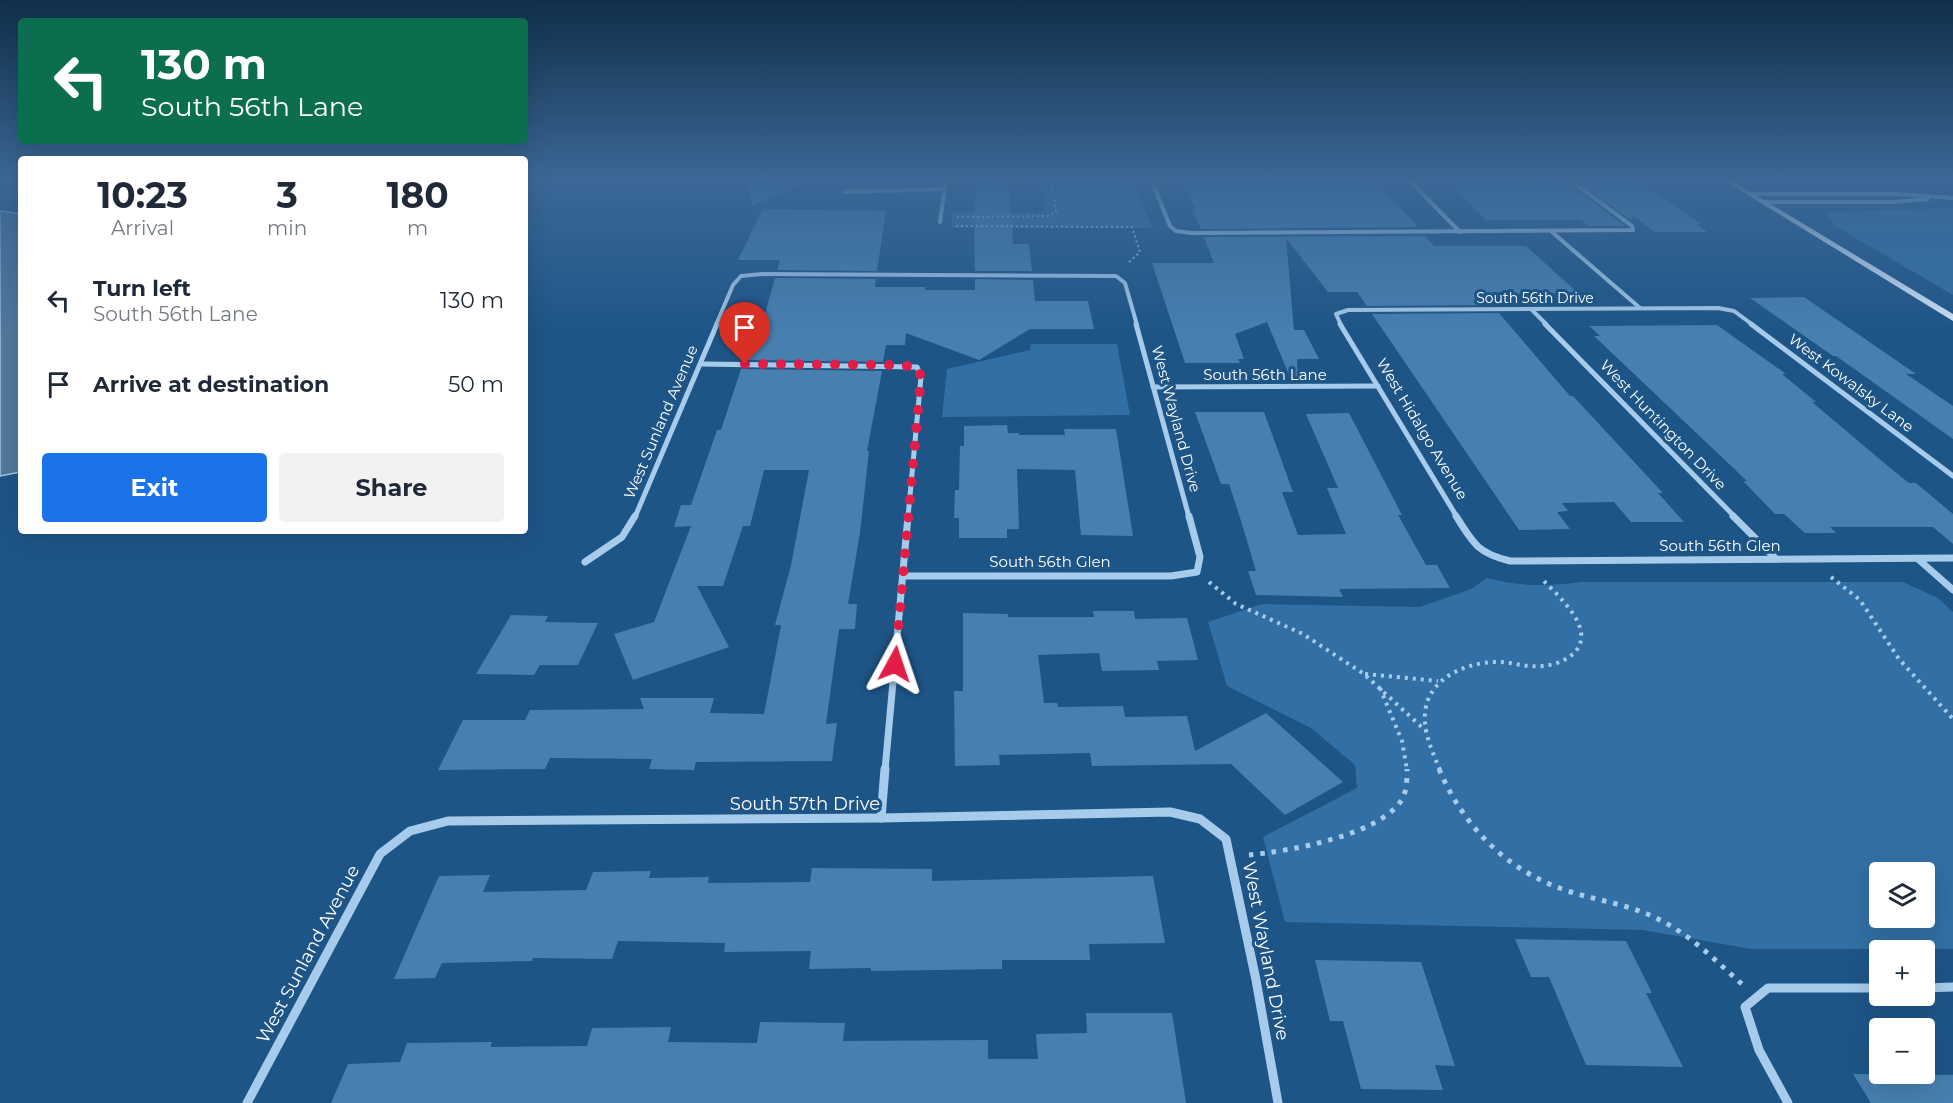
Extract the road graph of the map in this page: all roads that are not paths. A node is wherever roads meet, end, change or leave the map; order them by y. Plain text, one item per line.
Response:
1 (1175, 230) edge
2 (1614, 230) edge
3 (1810, 230) edge
4 (1460, 232) joint
5 (1552, 232) junction
6 (1116, 276) joint
7 (1640, 308) junction
8 (1531, 309) junction
9 (1734, 311) joint
10 (1336, 314) joint
11 (1953, 318) edge
12 (701, 364) junction
13 (1378, 386) junction
14 (1153, 387) junction
15 (1953, 476) edge
16 (1489, 556) joint
17 (1953, 558) edge
18 (1776, 559) junction
19 (1917, 559) junction
20 (585, 562) dead end
21 (1197, 572) joint
22 (903, 576) junction
23 (1953, 590) edge
24 (881, 818) junction
25 (1200, 819) joint
26 (410, 831) joint
27 (1935, 987) edge
28 (1953, 987) edge
29 (1869, 988) edge
30 (247, 1103) edge
31 (1278, 1103) edge
32 (1788, 1103) edge

1 - 4 street
2 - 5 street
3 - 11 main road
4 - 5 street
5 - 7 street
6 - 12 street, West Sunland Avenue
6 - 14 street, West Wayland Drive
7 - 8 street, South 56th Drive
7 - 9 street, South 56th Drive
8 - 10 street, South 56th Drive
8 - 18 street, West Huntington Drive
9 - 15 street, West Kowalsky Lane
10 - 13 street, West Hidalgo Avenue
12 - 20 street, West Sunland Avenue
12 - 22 street
13 - 14 street, South 56th Lane
13 - 16 street, West Hidalgo Avenue
14 - 21 street, West Wayland Drive
16 - 18 street, South 56th Glen
17 - 19 street, South 56th Glen
18 - 19 street, South 56th Glen
19 - 23 street
21 - 22 street, South 56th Glen
22 - 24 street
24 - 25 street, South 57th Drive
24 - 26 street, South 57th Drive
25 - 31 street, West Wayland Drive
26 - 30 street, West Sunland Avenue
27 - 28 street
29 - 32 street

